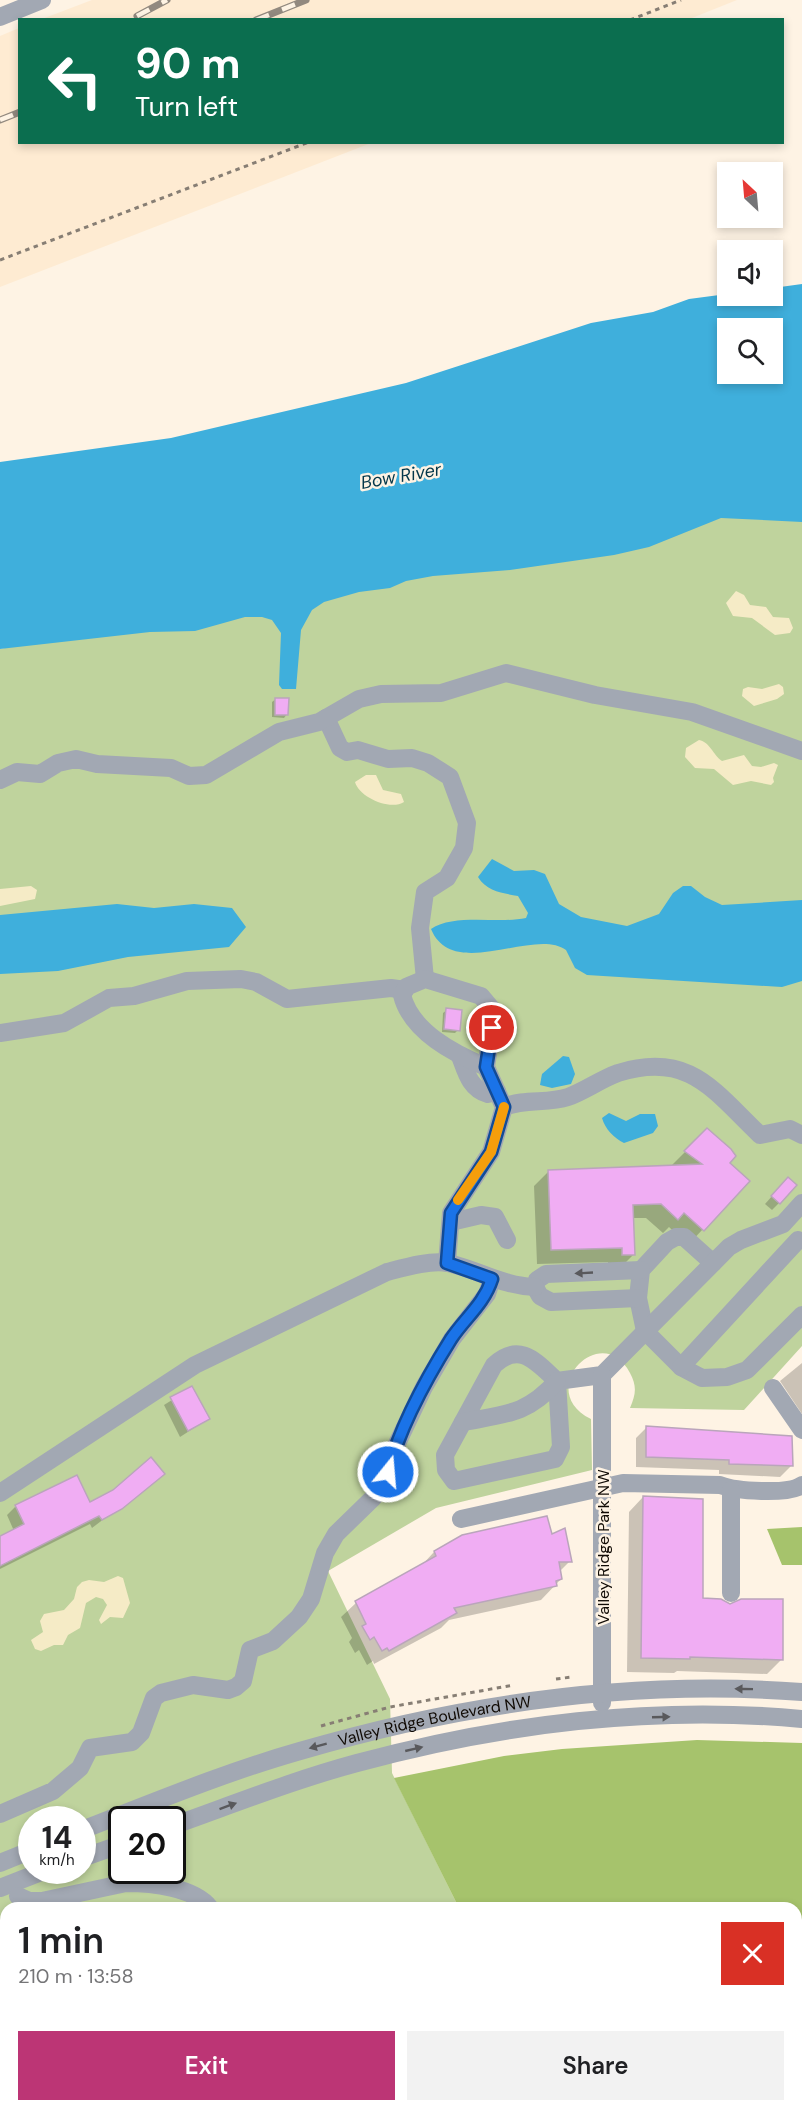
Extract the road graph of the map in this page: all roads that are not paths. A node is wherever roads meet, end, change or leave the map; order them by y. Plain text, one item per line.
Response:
1 (42, 0) edge
2 (0, 16) edge
3 (326, 718) junction
4 (802, 751) edge
5 (0, 780) edge
6 (425, 979) junction
7 (405, 990) junction
8 (0, 1033) edge
9 (460, 1056) junction
10 (486, 1067) junction
11 (497, 1090) junction
12 (504, 1107) junction
13 (802, 1135) edge
14 (802, 1203) edge
15 (451, 1222) junction
16 (783, 1224) junction
17 (507, 1240) dead end
18 (800, 1242) edge
19 (447, 1263) junction
20 (713, 1263) junction
21 (641, 1270) junction
22 (492, 1279) junction
23 (535, 1287) junction
24 (638, 1298) junction
25 (802, 1314) edge
26 (645, 1331) junction
27 (681, 1367) junction
28 (602, 1375) junction
29 (557, 1381) junction
30 (773, 1388) dead end
31 (463, 1422) junction
32 (802, 1430) edge
33 (802, 1485) edge
34 (604, 1488) junction
35 (731, 1490) junction
36 (0, 1493) edge
37 (460, 1518) dead end
38 (730, 1593) dead end
39 (602, 1692) junction
40 (802, 1692) edge
41 (802, 1719) edge
42 (602, 1720) junction
43 (0, 1814) edge
44 (186, 1821) edge
45 (96, 1825) edge
46 (18, 1856) edge
47 (0, 1863) edge
48 (18, 1881) edge
49 (0, 1888) edge
50 (18, 1896) dead end
51 (202, 1902) edge

1 - 2 street
3 - 4 street
3 - 5 street
3 - 6 street
6 - 7 street
6 - 10 street
7 - 8 street
7 - 9 street
9 - 10 street
9 - 11 street
10 - 11 street
11 - 12 street
12 - 13 street
12 - 15 street
14 - 16 street
15 - 17 street
15 - 19 street
16 - 18 street
16 - 20 street
18 - 27 street
19 - 22 street
19 - 36 street
20 - 21 street
20 - 26 street
21 -> 23 street
21 - 24 street
22 - 23 street
22 - 43 street
23 - 24 street
24 - 26 street
25 - 27 street
26 - 27 street
26 - 28 street
28 - 29 street
28 - 34 street, Valley Ridge Park NW
29 - 31 street
29 - 31 street
29 - 31 street
30 - 32 street
33 - 35 street
34 - 35 street
34 - 37 street
34 - 39 street, Valley Ridge Park NW
35 - 38 street
40 -> 39 street, Valley Ridge Boulevard NW
39 - 42 street, Valley Ridge Park NW
39 -> 45 street, Valley Ridge Boulevard NW
42 -> 41 street, Valley Ridge Boulevard NW
44 -> 42 street, Valley Ridge Boulevard NW
46 - 47 street
48 - 49 street
50 - 51 street

